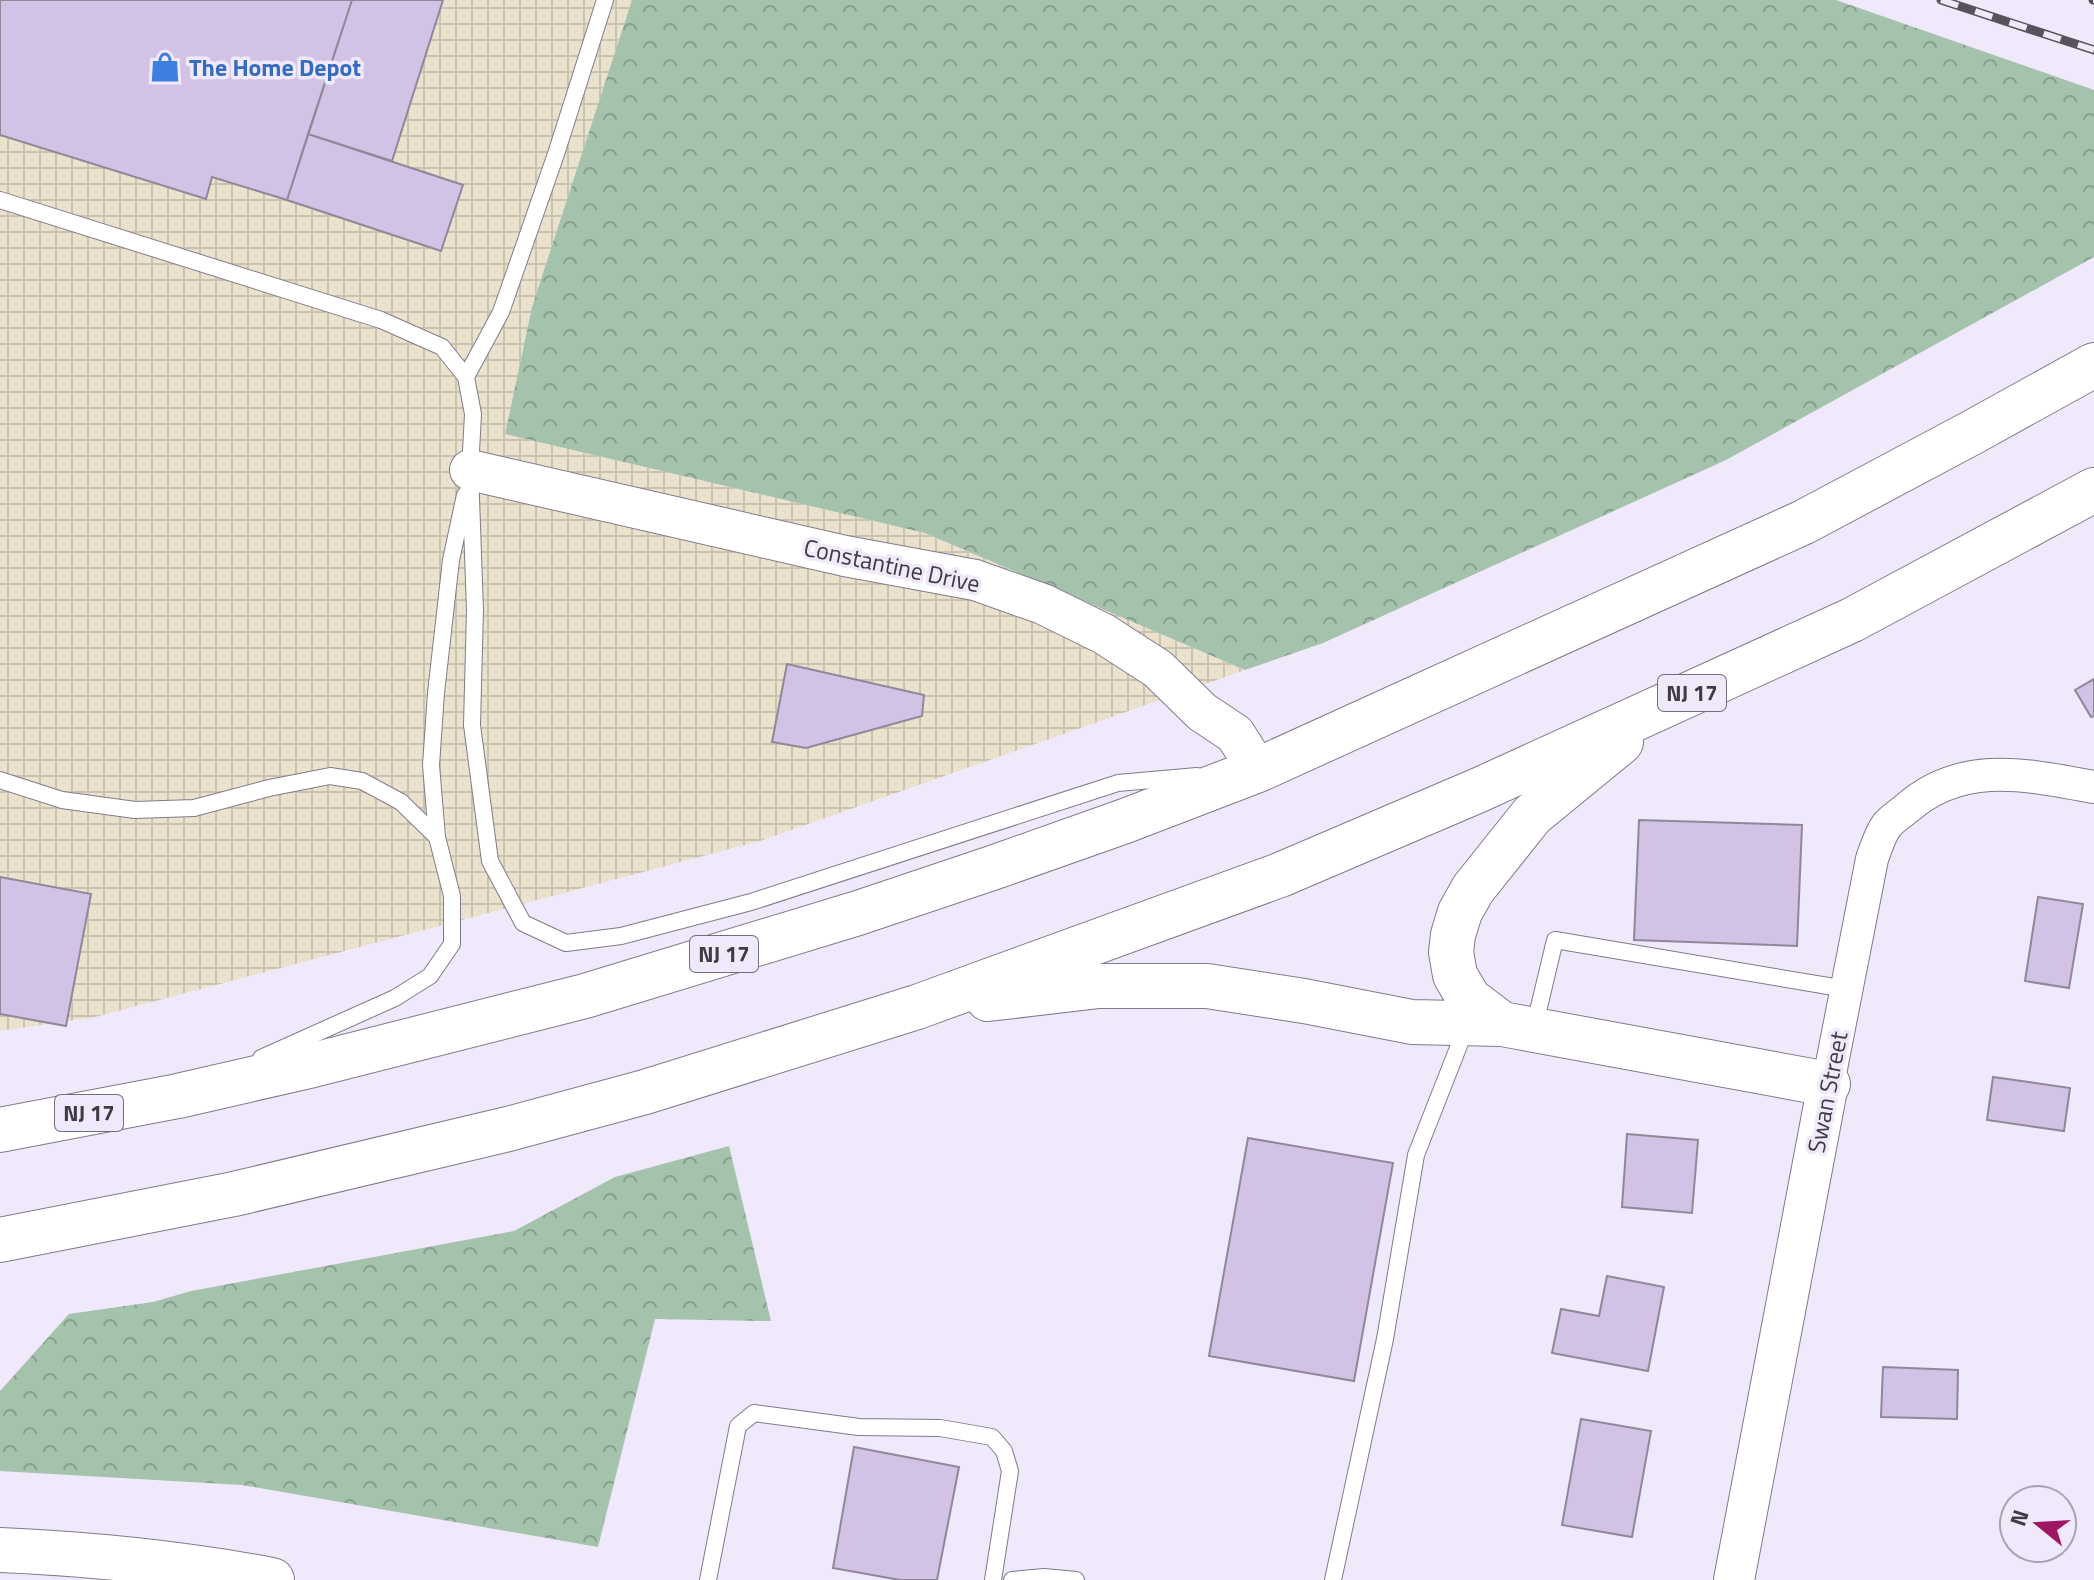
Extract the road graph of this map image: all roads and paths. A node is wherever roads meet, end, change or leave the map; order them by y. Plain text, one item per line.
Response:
1 (605, 0) edge
2 (0, 200) edge
3 (2094, 365) edge
4 (466, 377) junction
5 (470, 470) junction
6 (2094, 490) edge
7 (1668, 704) junction
8 (1258, 770) junction
9 (2094, 772) edge
10 (0, 780) edge
11 (2078, 784) edge
12 (437, 837) junction
13 (1846, 989) junction
14 (917, 1007) junction
15 (1501, 1026) junction
16 (1828, 1084) junction
17 (178, 1096) junction
18 (0, 1130) edge
19 (89, 1223) junction
20 (0, 1240) edge
21 (0, 1262) edge
22 (0, 1550) edge
23 (272, 1580) edge
24 (708, 1580) edge
25 (993, 1580) edge
26 (1012, 1580) edge
27 (1076, 1580) edge
28 (1333, 1580) edge
29 (1734, 1580) edge

1 - 4 lane
2 - 4 lane
3 - 8 main road, NJ 17
4 - 5 lane
5 - 8 street, Constantine Drive
5 - 8 lane
5 - 12 lane
6 - 7 main road, NJ 17
7 - 14 main road, NJ 17
7 - 15 main road
8 - 17 main road, NJ 17
9 - 11 lane
10 - 12 lane
11 - 13 street, Swan Street
12 - 17 lane
13 - 15 lane
13 - 16 street, Swan Street
14 - 15 main road
14 - 19 main road, NJ 17
15 - 16 main road
15 - 28 lane
16 - 29 street, Swan Street
17 - 18 main road, NJ 17
19 - 20 main road, NJ 17
19 - 21 main road
22 - 23 main road
24 - 25 lane
26 - 27 lane

